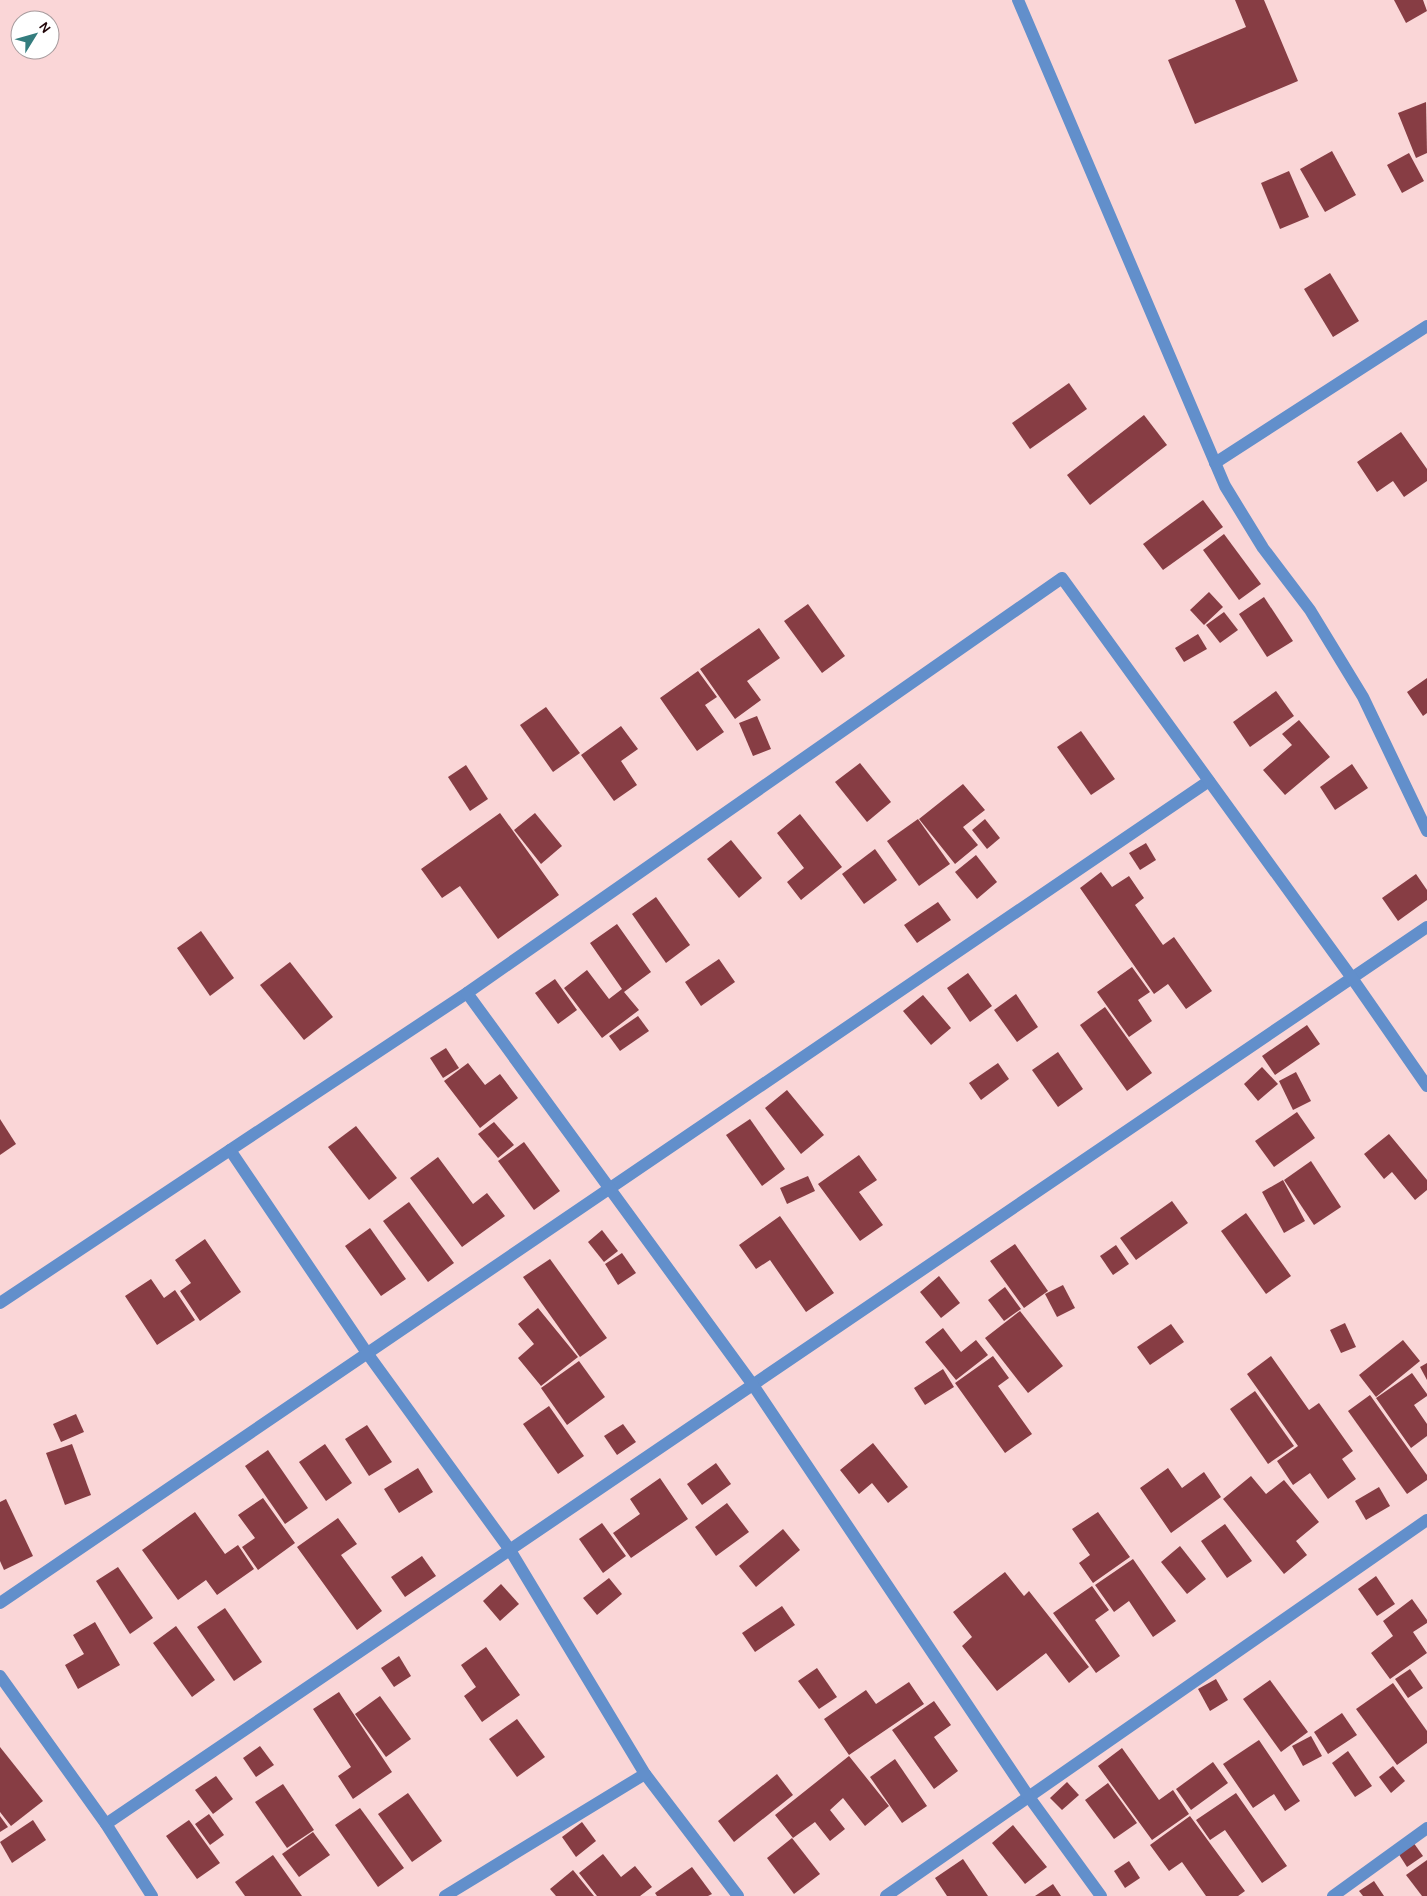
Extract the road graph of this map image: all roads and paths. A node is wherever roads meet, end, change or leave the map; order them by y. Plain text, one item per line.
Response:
1 (1018, 0) edge
2 (1427, 326) edge
3 (1215, 463) junction
4 (1210, 781) junction
5 (1427, 829) edge
6 (1427, 927) edge
7 (1352, 978) junction
8 (467, 993) junction
9 (1427, 1086) edge
10 (230, 1150) junction
11 (610, 1189) junction
12 (0, 1304) edge
13 (367, 1354) junction
14 (753, 1385) junction
15 (1427, 1520) edge
16 (510, 1550) junction
17 (0, 1603) edge
18 (0, 1676) edge
19 (645, 1774) junction
20 (1029, 1796) junction
21 (106, 1824) junction
22 (1427, 1828) edge
23 (152, 1896) edge
24 (445, 1896) edge
25 (738, 1896) edge
26 (886, 1896) edge
27 (1102, 1896) edge
28 (1333, 1896) edge

1 - 3 street
2 - 3 street
3 - 5 street
4 - 7 street
4 - 8 street
4 - 11 street
6 - 7 street
7 - 9 street
7 - 14 street
8 - 10 street
8 - 11 street
10 - 12 street
10 - 13 street
11 - 13 street
11 - 14 street
13 - 16 street
13 - 17 street
14 - 16 street
14 - 20 street
15 - 20 street
16 - 19 street
16 - 21 street
18 - 21 street
19 - 24 street
19 - 25 street
20 - 26 street
20 - 27 street
21 - 23 street
22 - 28 street

